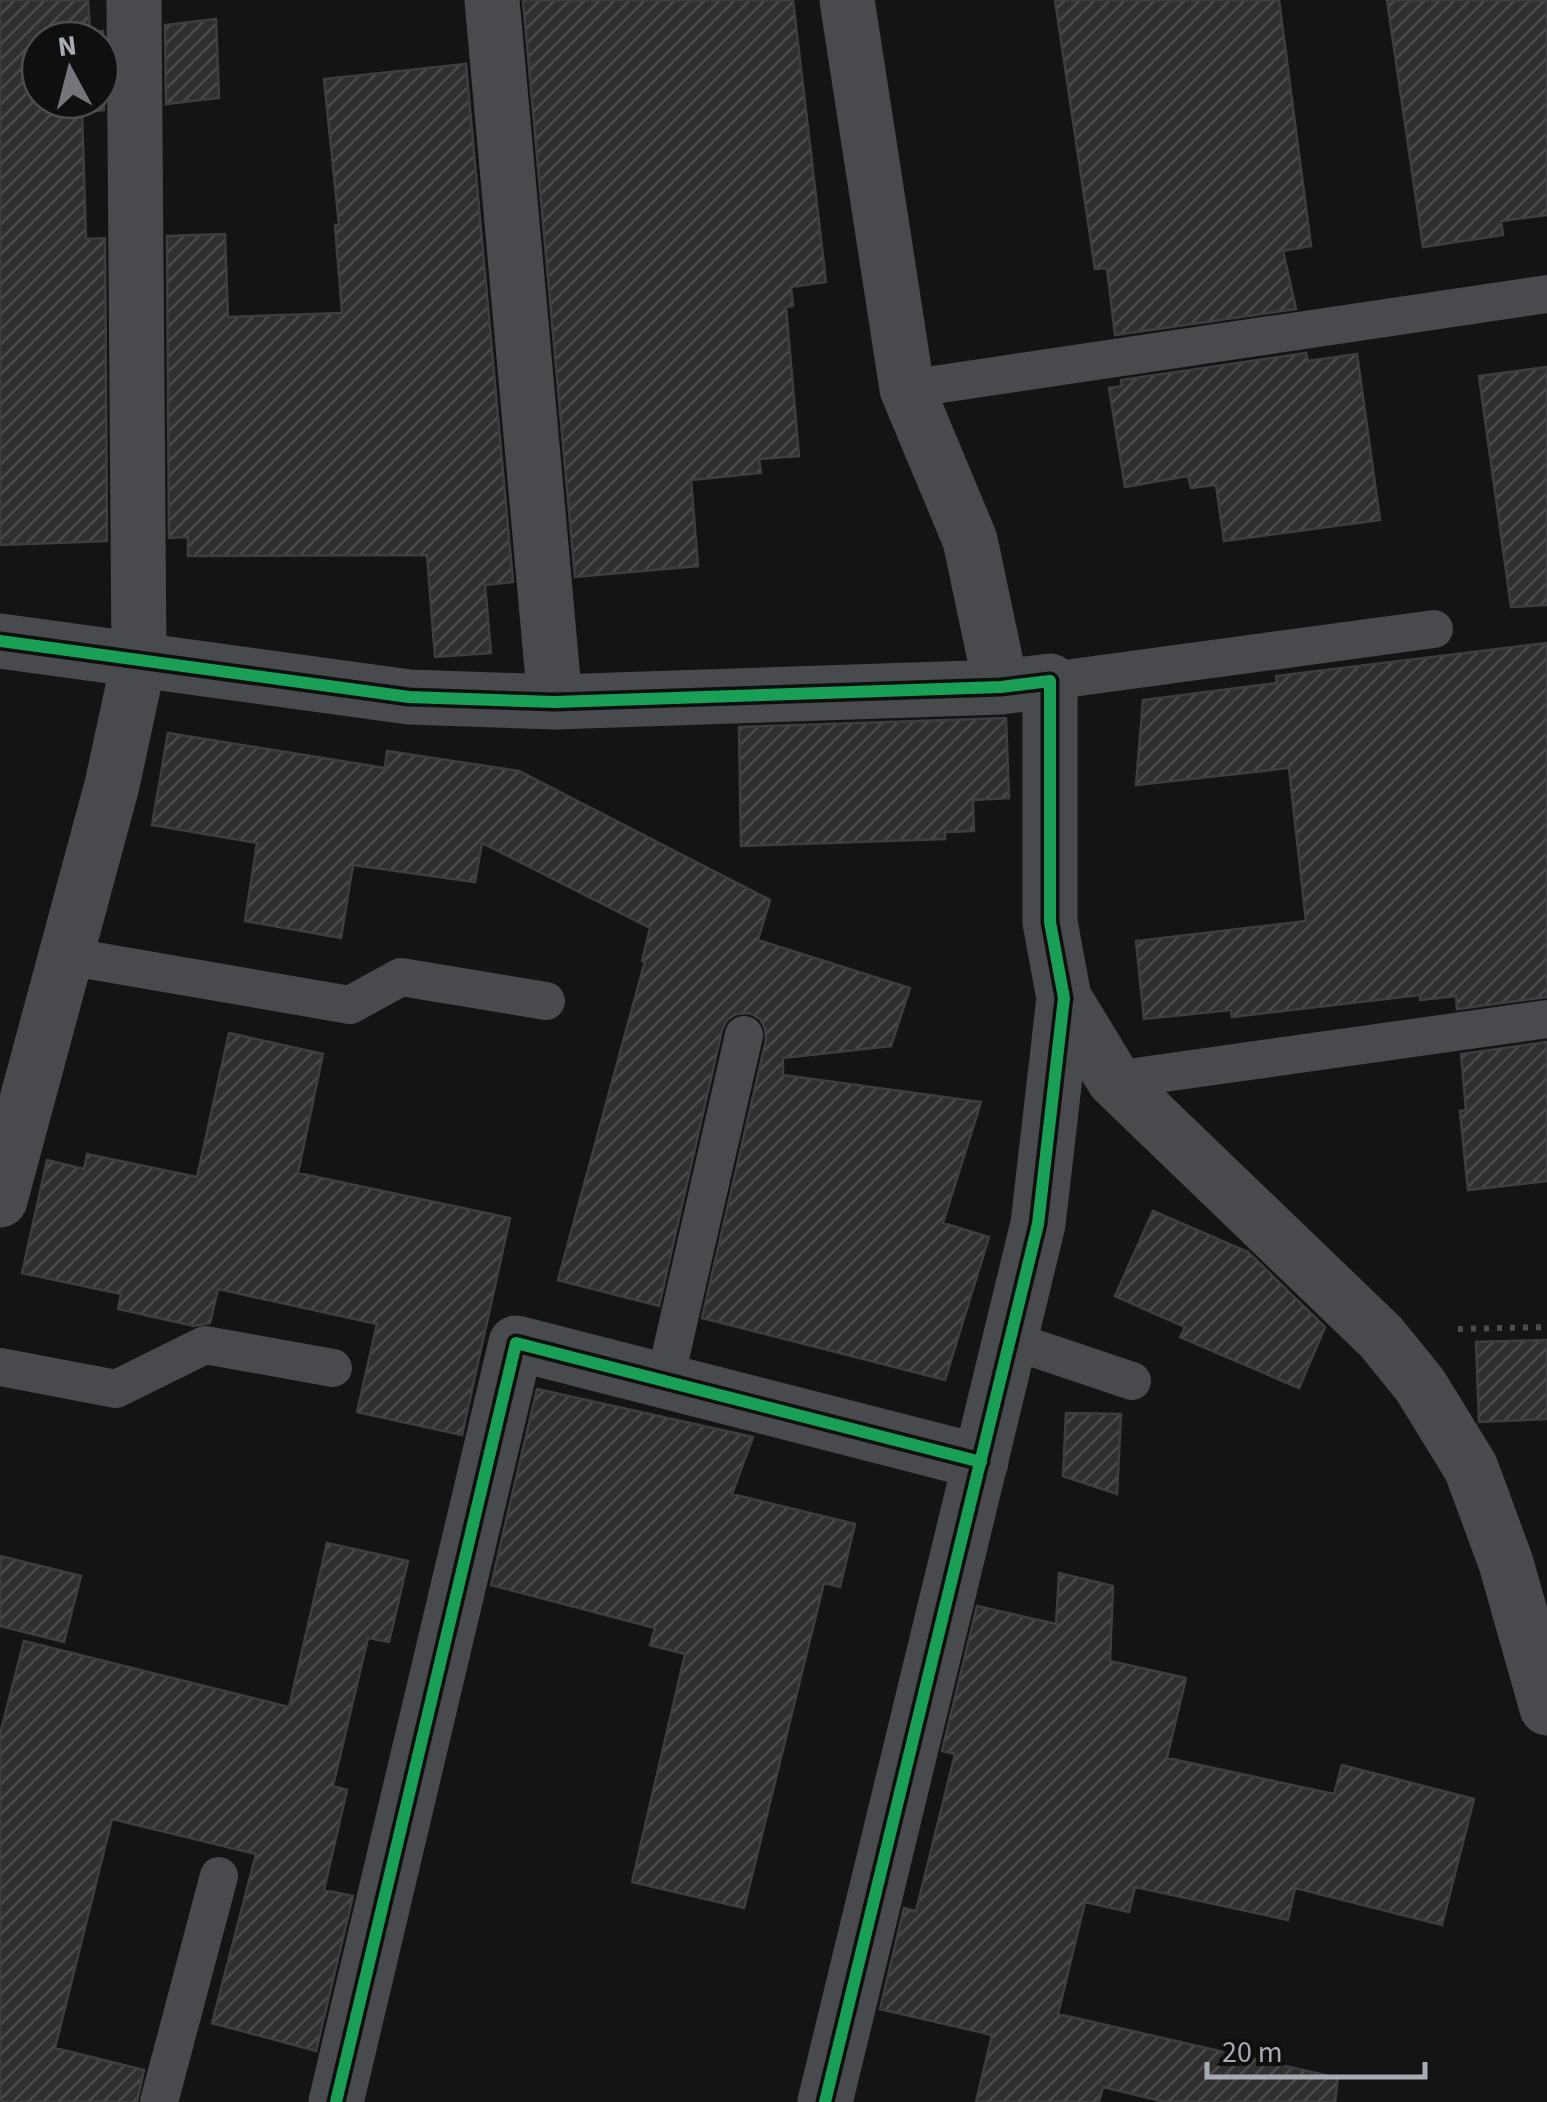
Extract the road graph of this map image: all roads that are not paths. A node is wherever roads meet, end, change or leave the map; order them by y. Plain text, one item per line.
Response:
1 (134, 0) edge
2 (492, 0) edge
3 (855, 1) edge
4 (1547, 294) edge
5 (908, 389) junction
6 (1434, 628) dead end
7 (0, 642) edge
8 (140, 660) junction
9 (1025, 684) junction
10 (555, 702) junction
11 (66, 956) junction
12 (1064, 998) junction
13 (546, 1001) dead end
14 (1547, 1019) edge
15 (744, 1035) dead end
16 (1114, 1080) junction
17 (0, 1200) edge
18 (1010, 1340) junction
19 (0, 1367) edge
20 (333, 1368) dead end
21 (664, 1380) junction
22 (1132, 1381) dead end
23 (980, 1462) junction
24 (1547, 1708) edge
25 (218, 1876) dead end
26 (159, 2102) edge
27 (336, 2102) edge
28 (825, 2102) edge

1 - 8 street
2 - 10 street
3 - 5 street
4 - 5 lane
5 - 9 street
6 - 9 lane
7 - 8 street
8 - 10 street
8 - 11 street
9 - 10 street
9 - 12 street
11 - 13 lane
11 - 17 street
12 - 16 street
12 - 18 street
14 - 16 lane
15 - 21 lane
16 - 24 street
18 - 22 lane
18 - 23 street
19 - 20 lane
21 - 23 street
21 - 27 street
23 - 28 street
25 - 26 lane

